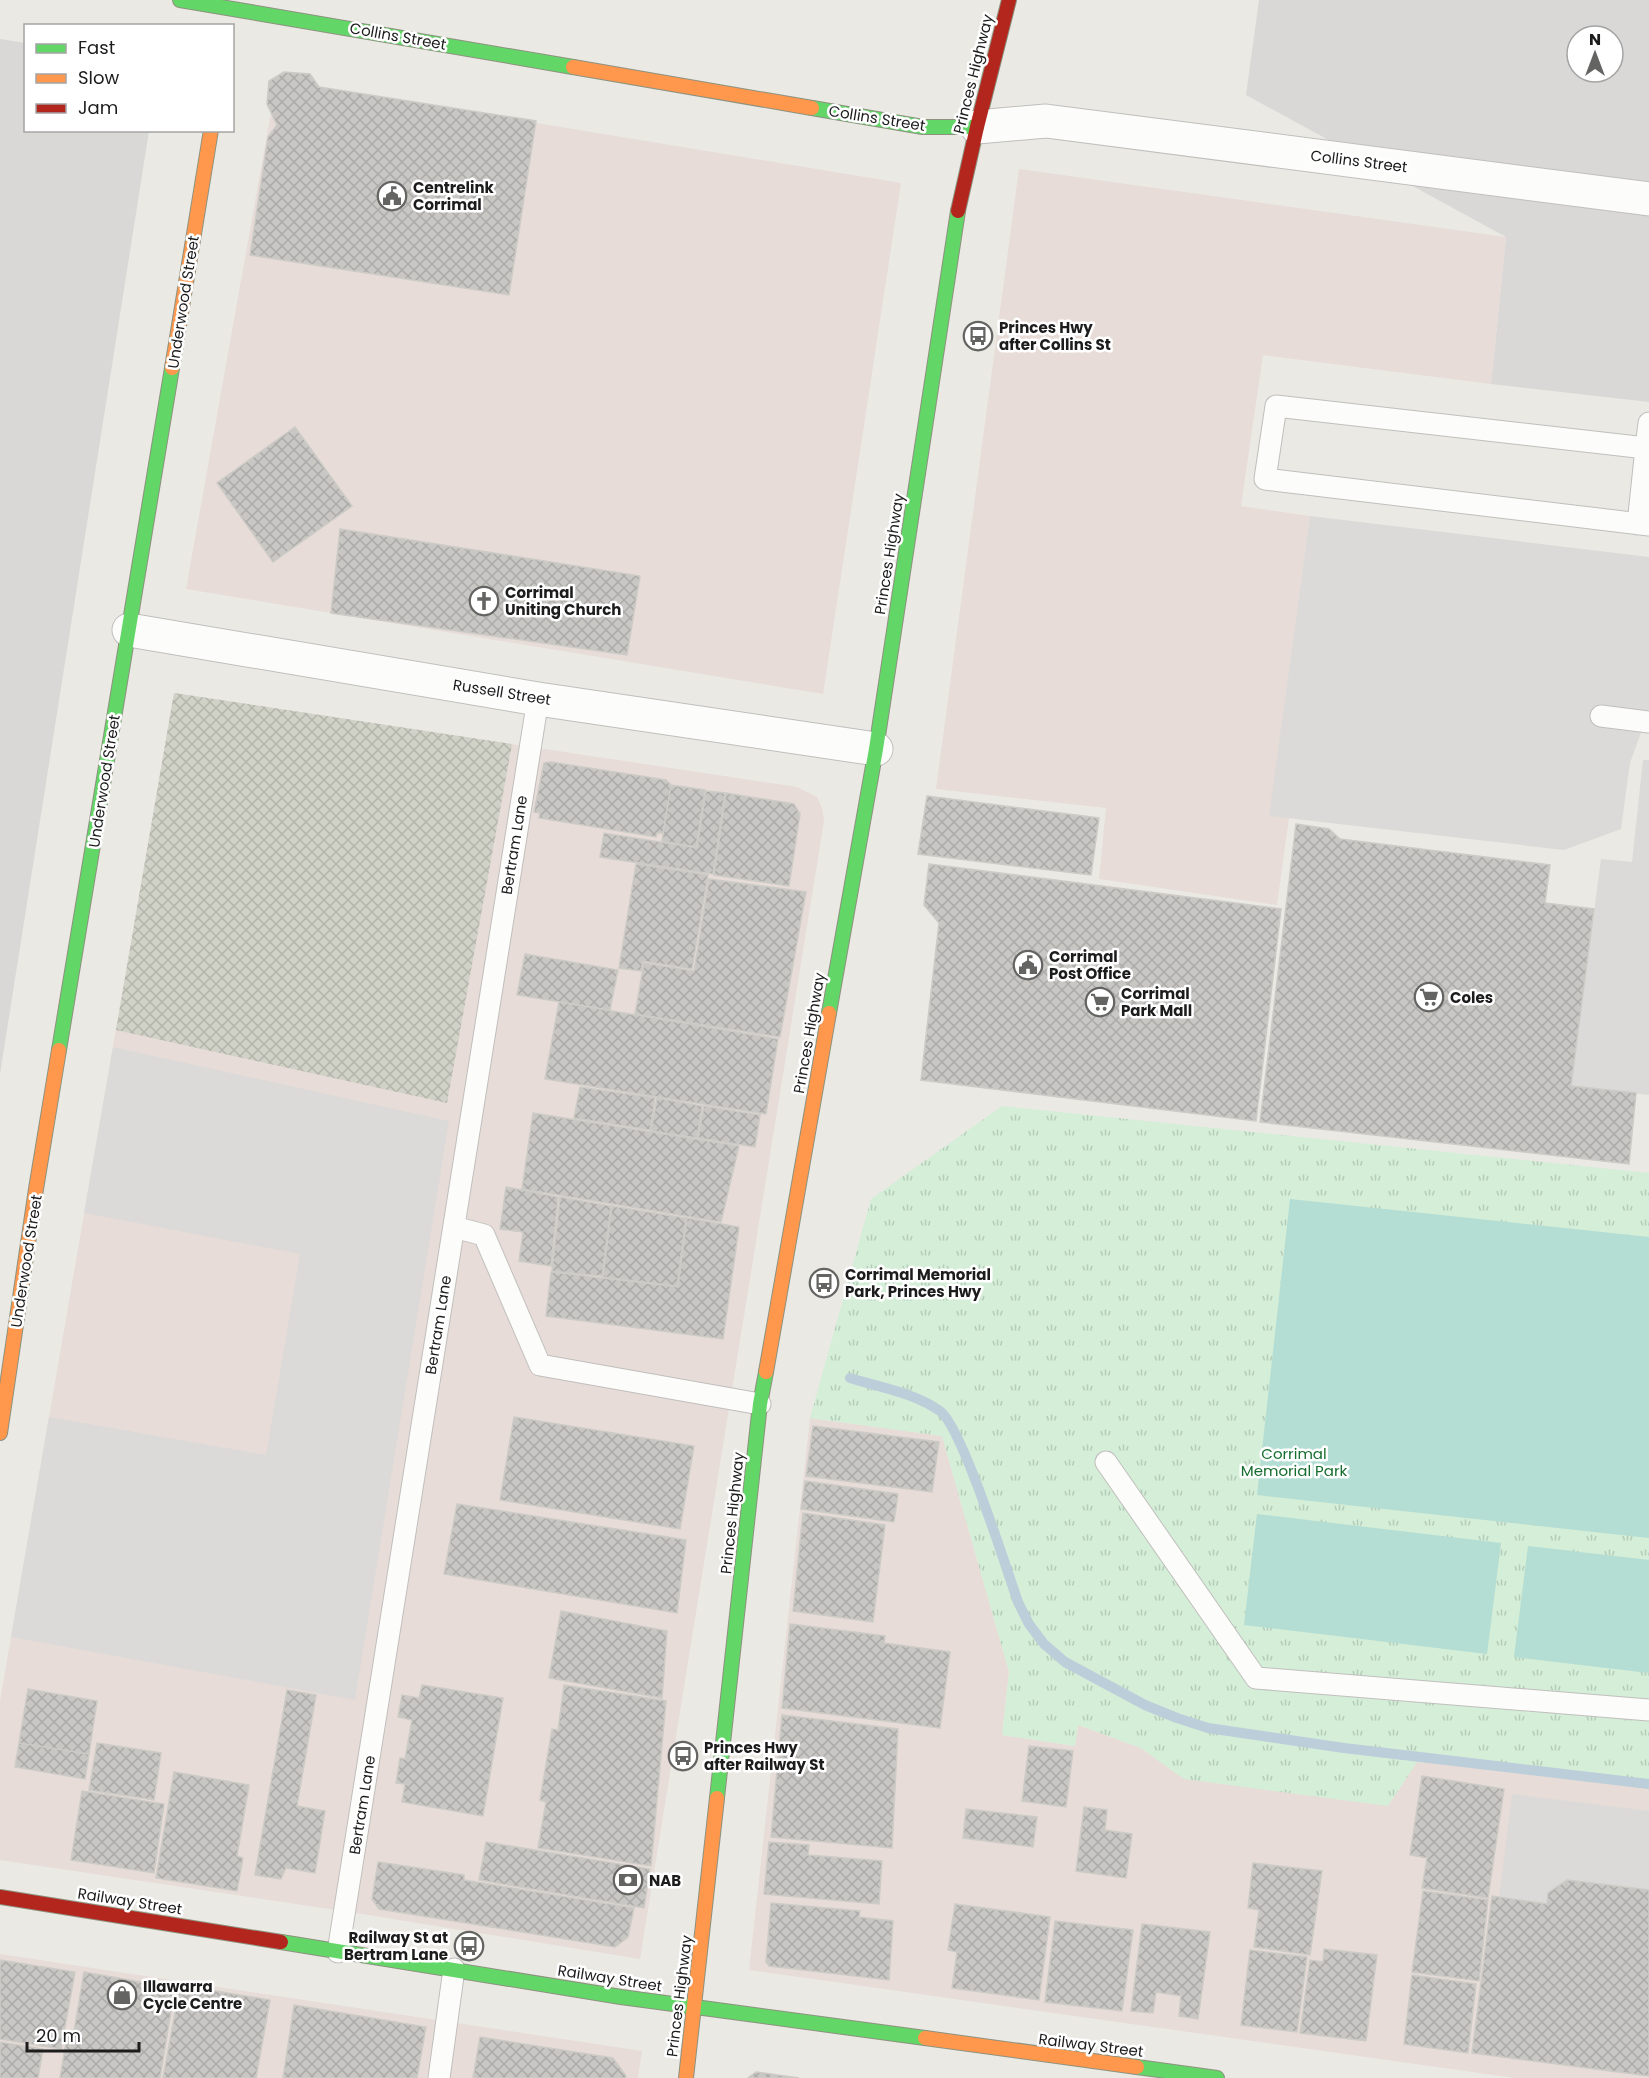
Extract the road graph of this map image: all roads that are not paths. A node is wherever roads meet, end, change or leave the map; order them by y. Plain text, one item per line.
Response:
1 (180, 0) edge
2 (1009, 0) edge
3 (230, 11) edge
4 (977, 127) junction
5 (211, 132) edge
6 (1649, 199) edge
7 (1649, 423) edge
8 (1646, 448) junction
9 (1643, 524) edge
10 (129, 630) junction
11 (538, 699) junction
12 (1601, 716) dead end
13 (1649, 722) edge
14 (876, 749) junction
15 (454, 1227) junction
16 (760, 1404) junction
17 (0, 1433) edge
18 (1106, 1462) dead end
19 (1649, 1710) edge
20 (0, 1897) edge
21 (338, 1952) junction
22 (454, 1969) junction
23 (695, 2008) junction
24 (439, 2078) edge
25 (686, 2078) edge
26 (1217, 2078) edge

1 - 3 street, Collins Street
2 - 4 street, Princes Highway
3 - 4 street, Collins Street
4 - 6 street, Collins Street
4 - 14 street, Princes Highway
5 - 10 street, Underwood Street
7 - 8 lane
8 - 9 lane
8 - 9 lane
10 - 11 street, Russell Street
10 - 17 street, Underwood Street
11 - 14 street, Russell Street
11 - 15 lane, Bertram Lane
12 - 13 lane
14 - 16 street, Princes Highway
15 - 16 lane
15 - 21 lane, Bertram Lane
16 - 23 street, Princes Highway
18 - 19 lane
20 - 21 street, Railway Street
21 - 22 street, Railway Street
22 - 23 street, Railway Street
22 - 24 lane
23 - 25 street, Princes Highway
23 - 26 street, Railway Street

